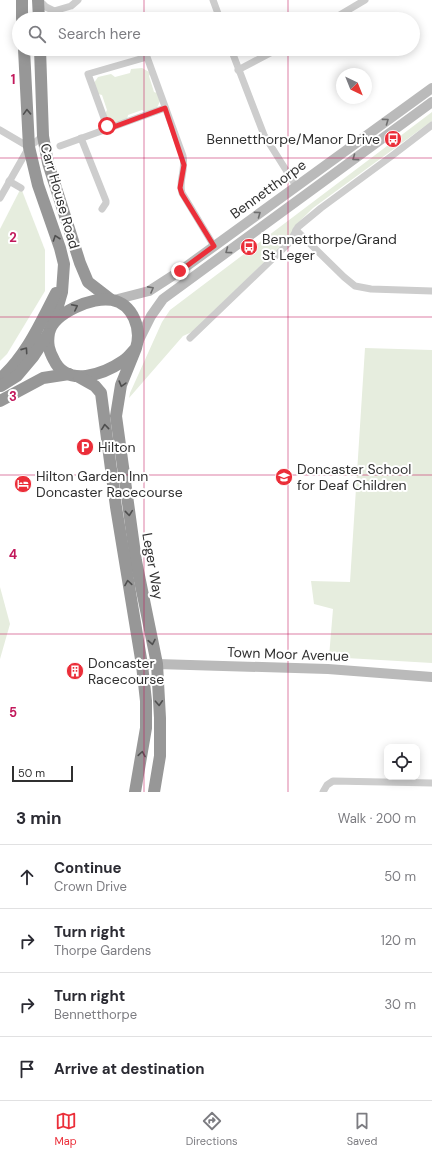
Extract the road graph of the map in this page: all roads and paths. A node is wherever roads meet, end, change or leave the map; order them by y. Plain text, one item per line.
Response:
1 (22, 0) edge
2 (39, 0) edge
3 (78, 0) edge
4 (213, 0) edge
5 (365, 0) edge
6 (54, 11) joint
7 (22, 12) edge
8 (38, 12) edge
9 (217, 12) edge
10 (345, 12) edge
11 (24, 56) edge
12 (40, 56) edge
13 (233, 56) edge
14 (265, 56) edge
15 (238, 70) junction
16 (432, 88) edge
17 (432, 102) edge
18 (165, 108) junction
19 (432, 125) edge
20 (108, 129) junction
21 (3, 132) edge
22 (43, 136) junction
23 (81, 138) junction
24 (60, 146) dead end
25 (29, 148) junction
26 (9, 181) junction
27 (296, 186) junction
28 (22, 188) dead end
29 (0, 198) edge
30 (102, 209) dead end
31 (296, 230) junction
32 (214, 246) junction
33 (64, 276) junction
34 (432, 291) edge
35 (112, 300) junction
36 (51, 329) junction
37 (190, 338) dead end
38 (137, 345) junction
39 (74, 375) junction
40 (0, 379) edge
41 (0, 387) edge
42 (0, 401) edge
43 (157, 664) junction
44 (142, 665) junction
45 (432, 677) edge
46 (432, 783) edge
47 (135, 792) edge
48 (154, 792) edge
49 (323, 792) edge

1 - 7 highway
2 - 6 street
2 - 8 highway
3 - 6 street
4 - 9 street
5 - 10 street
25 -> 11 highway, Carr House Road
12 - 22 highway, Carr House Road
13 - 15 street
14 - 15 street
15 - 27 street
27 -> 16 street, Bennetthorpe
17 -> 38 street, Bennetthorpe
18 - 20 street
18 - 20 street
18 - 32 street
19 - 31 street
20 - 23 street
21 - 25 street
22 - 25 street
22 - 35 highway, Carr House Road
23 - 24 street
23 - 30 street
25 - 26 street
33 -> 25 highway, Carr House Road
26 - 28 street
26 - 29 street
32 -> 27 street, Bennetthorpe
31 - 34 street
31 - 37 street
35 -> 32 street, Bennetthorpe
33 - 36 highway, Carr House Road
40 -> 33 highway
36 -> 35 highway
35 - 38 highway
36 - 39 highway
36 - 41 highway
38 - 39 highway
38 -> 43 highway, Leger Way
39 - 42 highway
44 -> 39 highway, Leger Way
43 - 44 street, Town Moor Avenue
43 - 45 street, Town Moor Avenue
43 -> 48 highway, Leger Way
47 -> 44 highway, Leger Way
46 - 49 street

